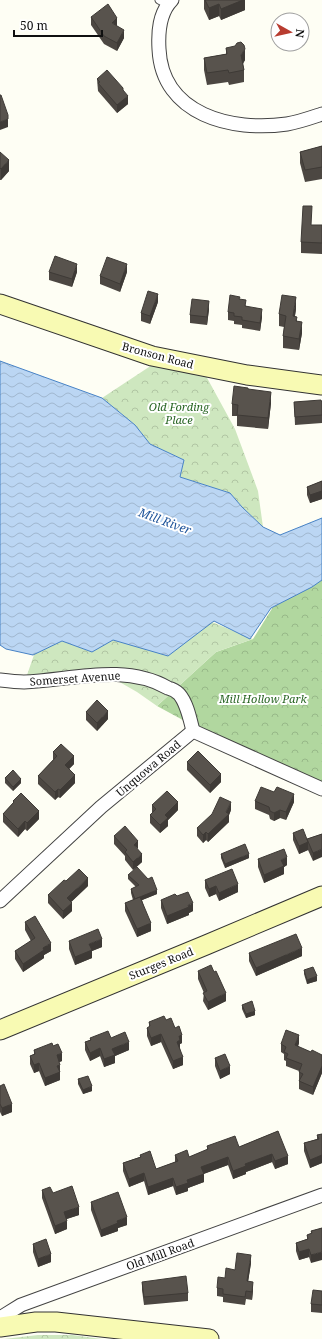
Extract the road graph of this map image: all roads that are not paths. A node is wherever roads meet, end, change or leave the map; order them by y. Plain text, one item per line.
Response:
1 (166, 2) edge
2 (322, 114) edge
3 (0, 304) edge
4 (322, 385) edge
5 (0, 680) edge
6 (193, 730) junction
7 (322, 789) edge
8 (322, 896) edge
9 (0, 901) edge
10 (0, 1030) edge
11 (322, 1195) edge
12 (0, 1318) edge
13 (0, 1327) edge
14 (209, 1339) edge

1 - 2 street
3 - 4 main road, Bronson Road
5 - 6 street, Somerset Avenue
6 - 7 street
6 - 9 street, Unquowa Road
8 - 10 main road, Sturges Road
11 - 12 street, Old Mill Road
13 - 14 main road

